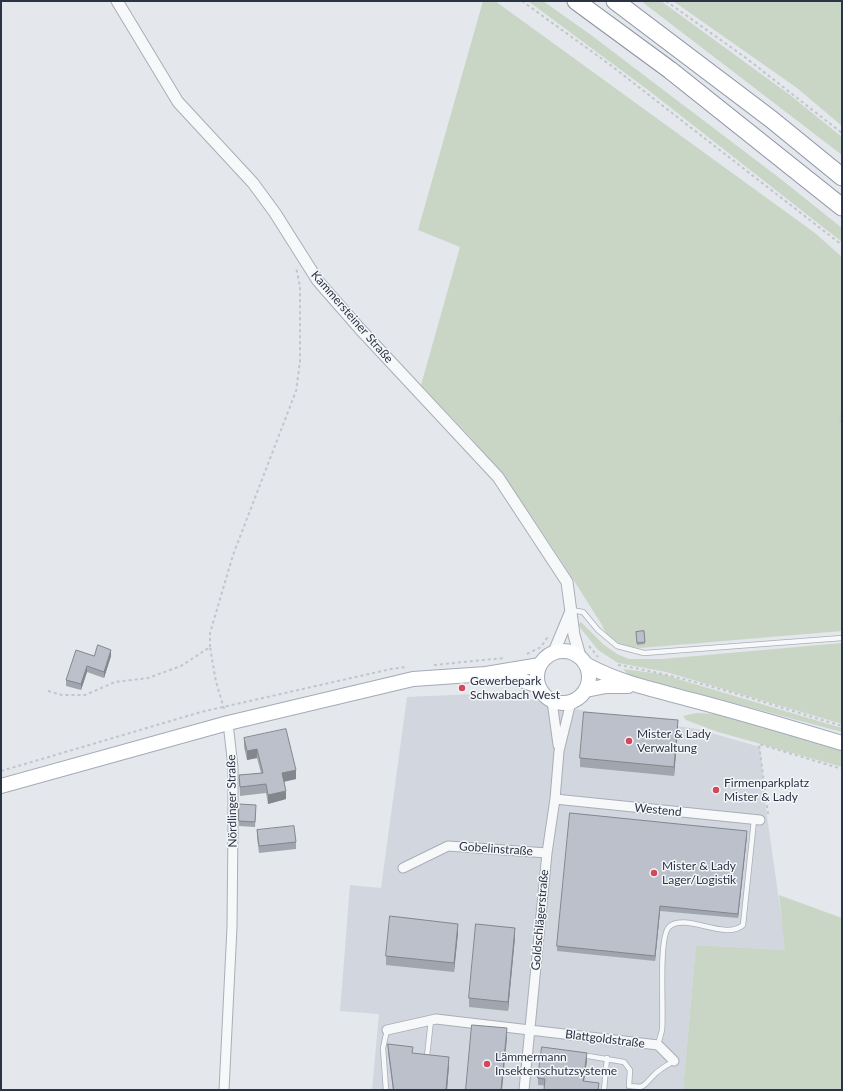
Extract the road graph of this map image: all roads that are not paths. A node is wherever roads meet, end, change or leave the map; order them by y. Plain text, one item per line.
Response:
1 (117, 1) edge
2 (576, 1) edge
3 (615, 1) edge
4 (842, 177) edge
5 (842, 207) edge
6 (571, 610) junction
7 (842, 638) edge
8 (554, 652) junction
9 (585, 656) junction
10 (540, 665) junction
11 (486, 674) junction
12 (538, 686) junction
13 (636, 686) junction
14 (586, 690) junction
15 (552, 701) junction
16 (571, 702) junction
17 (228, 723) junction
18 (842, 743) edge
19 (559, 751) junction
20 (1, 786) edge
21 (555, 799) junction
22 (757, 820) joint
23 (547, 853) junction
24 (403, 868) dead end
25 (431, 1020) junction
26 (387, 1030) joint
27 (530, 1030) junction
28 (658, 1045) junction
29 (578, 1055) edge
30 (427, 1056) edge
31 (607, 1058) junction
32 (674, 1061) joint
33 (629, 1088) edge
34 (224, 1090) edge
35 (386, 1090) edge
36 (524, 1090) edge
37 (604, 1090) edge

1 - 6 street, Kammersteiner Straße
2 - 5 highway
3 - 4 highway
6 - 7 lane
6 - 8 street
6 - 9 street, Kammersteiner Straße
8 - 9 main road
8 - 10 main road
9 - 13 main road
9 - 14 main road
10 - 11 main road
10 - 12 main road
11 - 12 main road
11 - 17 main road
12 - 15 main road
13 - 14 main road
13 - 18 main road
14 - 16 main road
15 - 16 main road
15 - 19 street, Goldschlägerstraße
16 - 19 street, Goldschlägerstraße
17 - 20 main road
17 - 34 street, Nördlinger Straße
19 - 21 street, Goldschlägerstraße
21 - 22 street, Westend
21 - 23 street, Goldschlägerstraße
22 - 28 lane
23 - 24 street, Gobelinstraße
23 - 27 street, Goldschlägerstraße
25 - 26 street, Blattgoldstraße
25 - 27 street, Blattgoldstraße
25 - 30 lane
26 - 35 lane
27 - 28 street, Blattgoldstraße
27 - 36 street, Goldschlägerstraße
28 - 32 street, Blattgoldstraße
29 - 31 lane
31 - 33 lane
31 - 37 lane
32 - 33 lane

